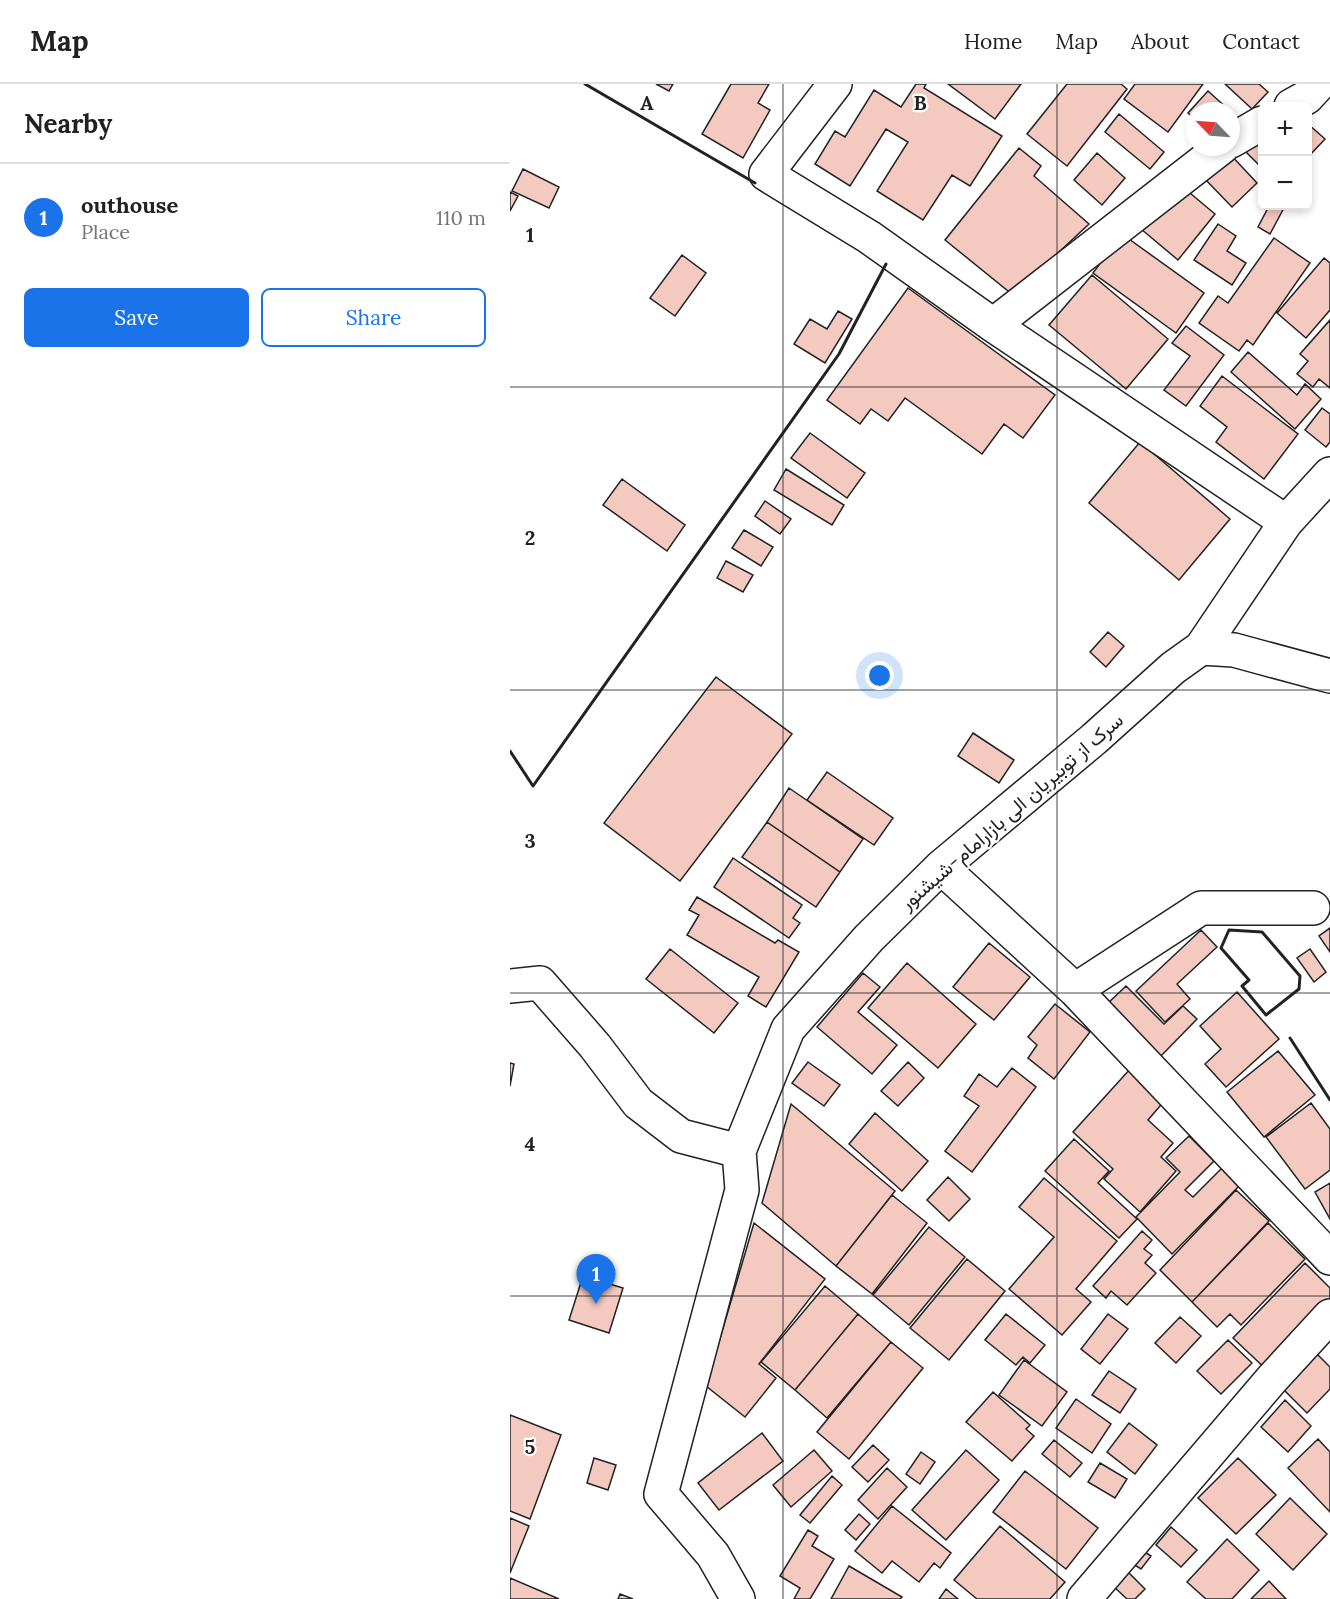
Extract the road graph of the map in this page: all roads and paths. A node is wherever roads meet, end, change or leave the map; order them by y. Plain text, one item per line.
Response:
1 (835, 84) edge
2 (1258, 126) edge
3 (1240, 136) edge
4 (1210, 156) edge
5 (993, 325) junction
6 (1330, 474) edge
7 (1286, 522) junction
8 (1202, 648) junction
9 (1330, 676) edge
10 (941, 867) junction
11 (1313, 908) dead end
12 (510, 986) edge
13 (1075, 990) junction
14 (739, 1151) junction
15 (1330, 1258) edge
16 (1330, 1316) edge
17 (738, 1599) edge
18 (1084, 1599) edge

1 - 5 street
2 - 3 street
4 - 5 street
5 - 7 street
6 - 7 street
7 - 8 street
8 - 9 street
8 - 10 street, سرک از توبیریان الی بازارامام-شیشنور
10 - 13 street
10 - 14 street, سرک از توبیریان الی بازارامام-شیشنور
11 - 13 street
12 - 14 street
13 - 15 street
14 - 17 street
16 - 18 street

